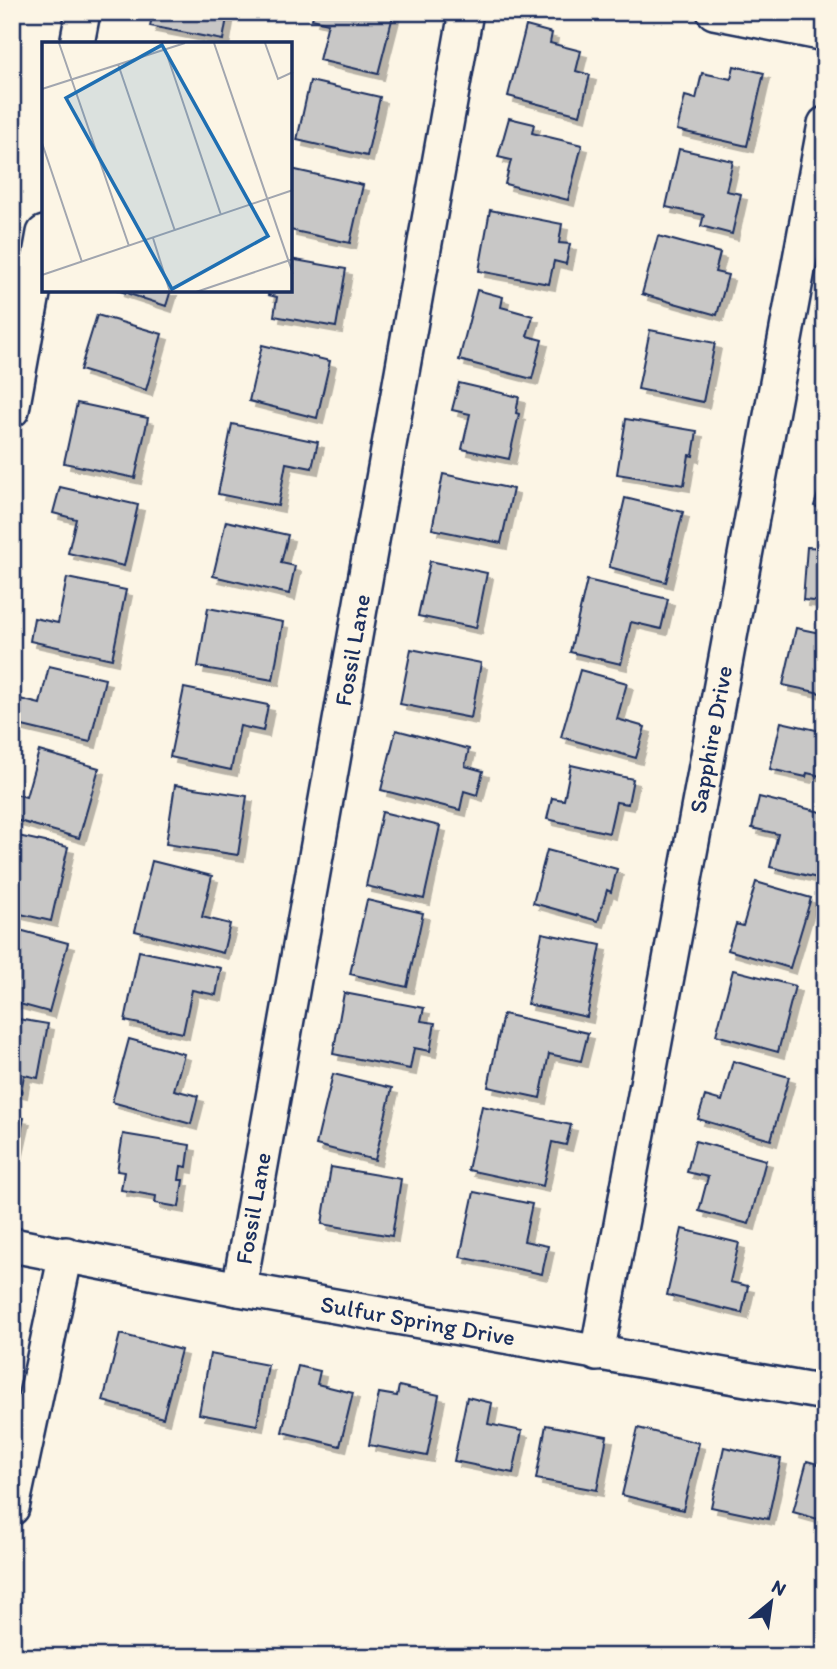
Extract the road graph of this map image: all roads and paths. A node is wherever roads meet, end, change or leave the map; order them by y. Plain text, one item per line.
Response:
1 (83, 12) edge
2 (466, 12) edge
3 (714, 12) edge
4 (825, 34) edge
5 (77, 42) edge
6 (825, 124) edge
7 (42, 244) edge
8 (12, 411) edge
9 (12, 1245) edge
10 (66, 1254) junction
11 (239, 1289) junction
12 (597, 1354) junction
13 (825, 1393) edge
14 (12, 1508) edge

1 - 5 street
2 - 11 street, Fossil Lane
3 - 4 street
6 - 12 street, Sapphire Drive
7 - 8 street
9 - 10 street, Sulfur Spring Drive
10 - 11 street, Sulfur Spring Drive
10 - 14 street
11 - 12 street, Sulfur Spring Drive
12 - 13 street, Sulfur Spring Drive

